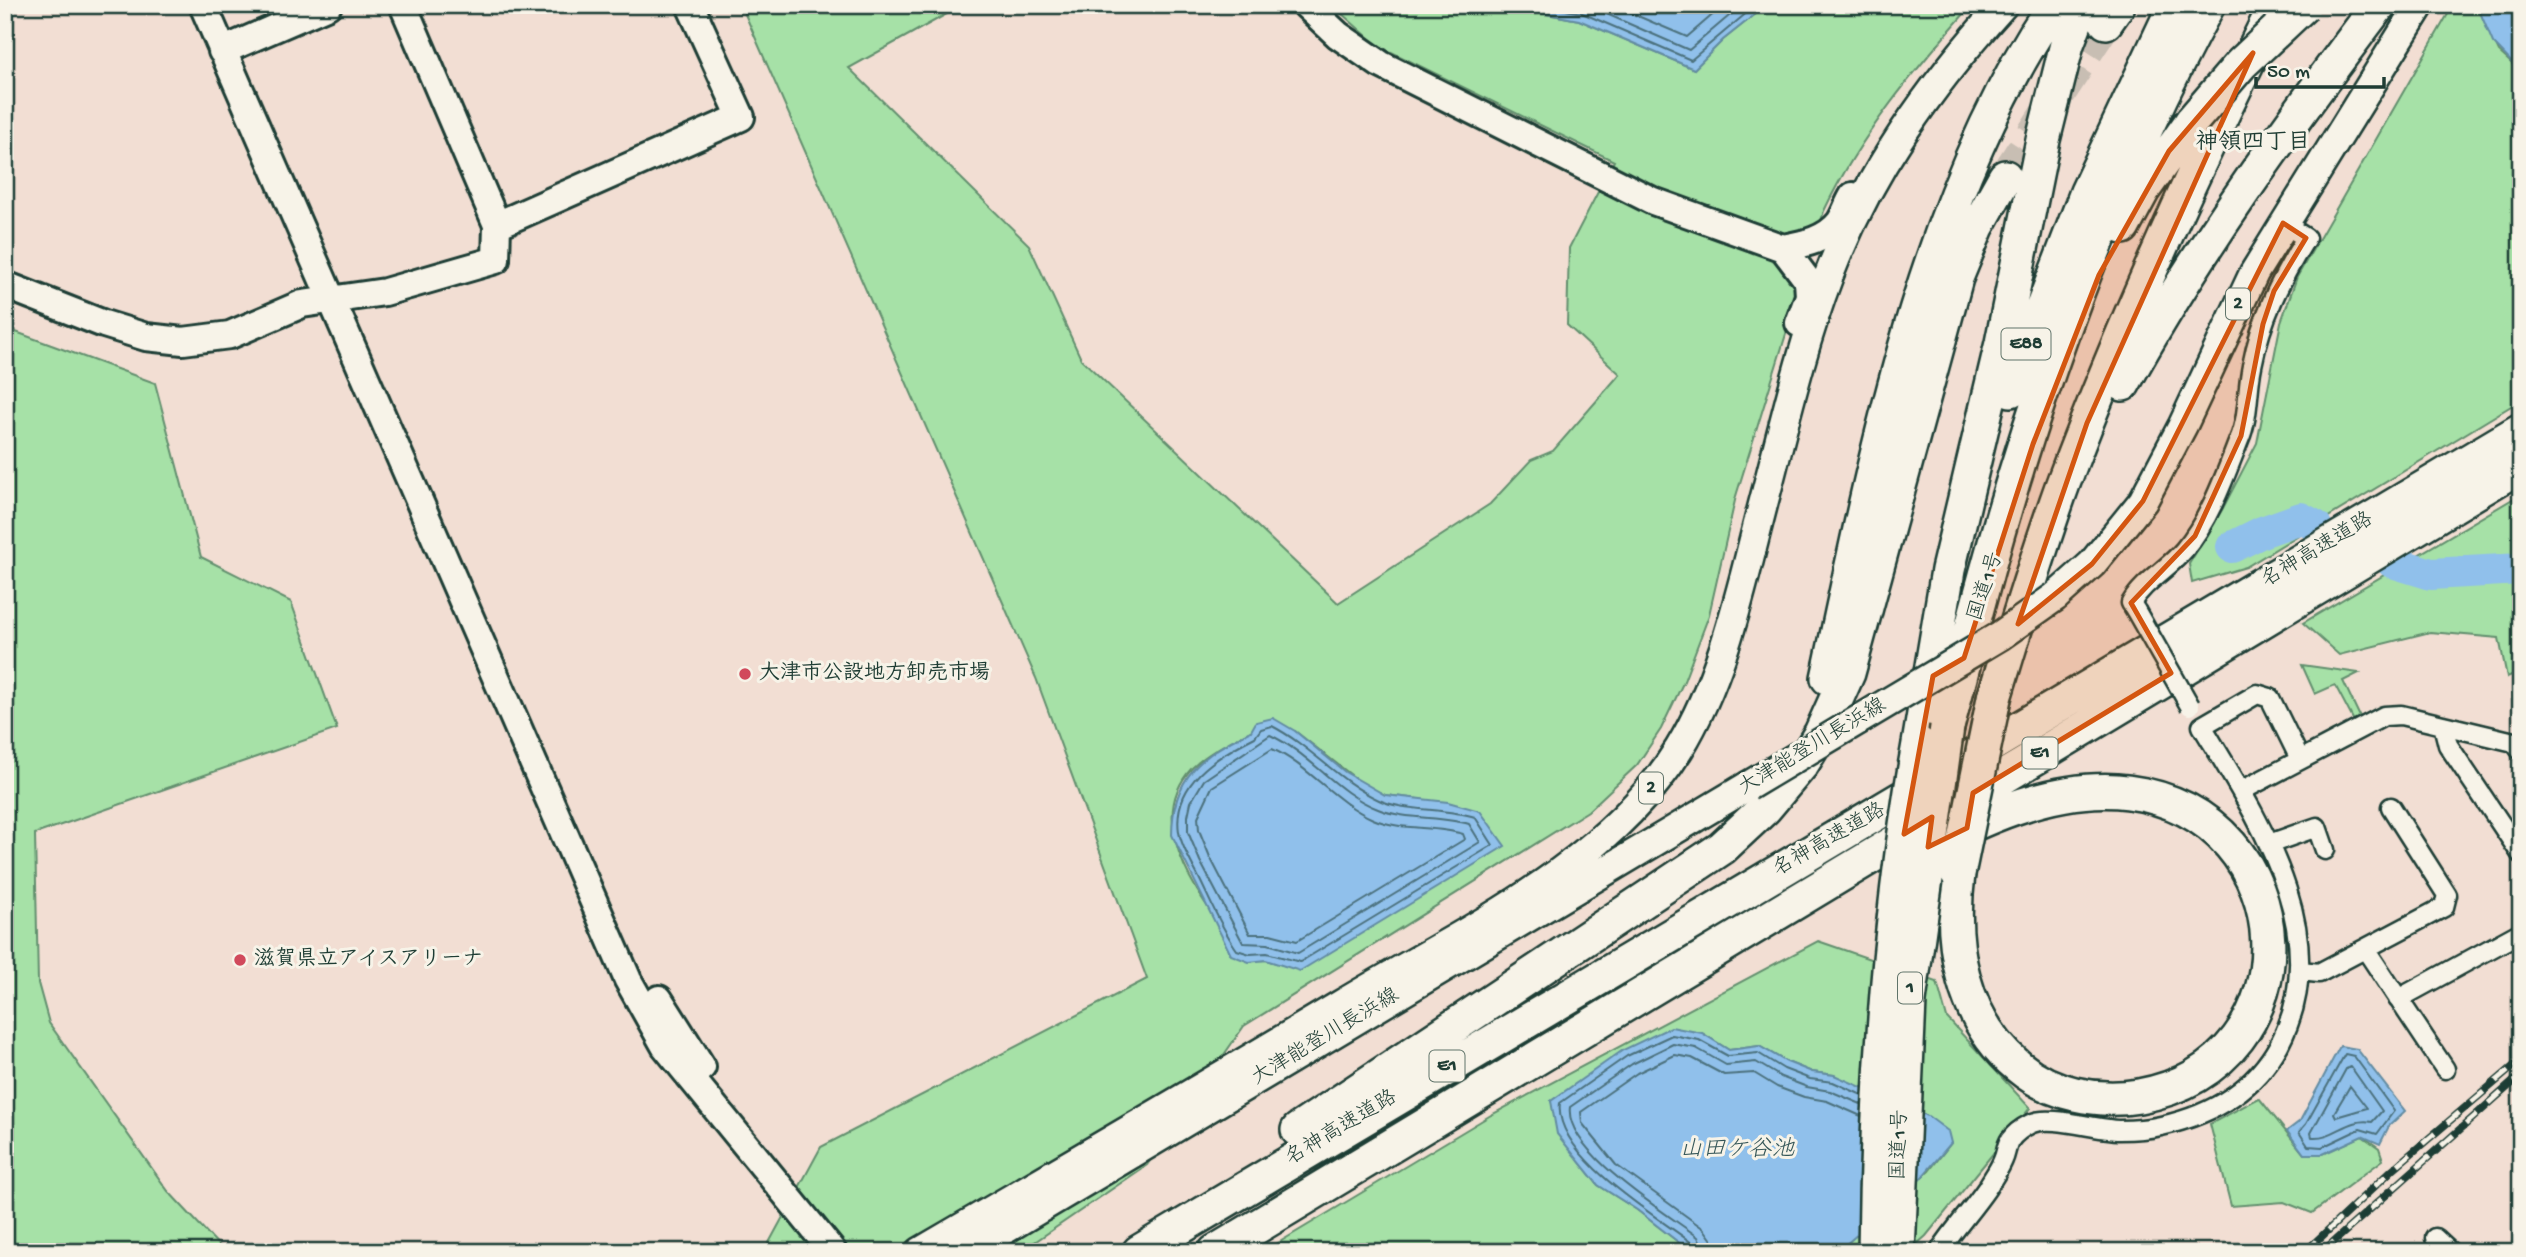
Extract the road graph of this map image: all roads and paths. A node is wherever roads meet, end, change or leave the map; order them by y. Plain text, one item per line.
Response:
1 (203, 5) edge
2 (220, 5) edge
3 (328, 5) edge
4 (402, 5) edge
5 (690, 5) edge
6 (1306, 5) edge
7 (2003, 5) edge
8 (2053, 5) edge
9 (2175, 5) edge
10 (2208, 5) edge
11 (2276, 5) edge
12 (2304, 5) edge
13 (2379, 5) edge
14 (2420, 5) edge
15 (2102, 11) edge
16 (230, 47) junction
17 (1890, 152) junction
18 (2005, 177) tunnel mouth
19 (2283, 222) junction
20 (497, 225) junction
21 (1783, 248) junction
22 (5, 285) edge
23 (341, 300) junction
24 (1792, 395) junction
25 (2521, 430) edge
26 (2521, 465) edge
27 (2043, 592) junction
28 (1966, 647) junction
29 (1927, 699) junction
30 (2442, 725) junction
31 (2202, 726) junction
32 (2521, 751) edge
33 (2300, 759) junction
34 (2241, 791) junction
35 (1757, 797) junction
36 (2391, 807) dead end
37 (2269, 844) junction
38 (2325, 850) dead end
39 (2521, 854) edge
40 (2521, 932) edge
41 (2366, 950) junction
42 (2301, 971) junction
43 (2398, 999) junction
44 (1560, 1043) junction
45 (2445, 1069) dead end
46 (827, 1248) edge
47 (851, 1252) edge
48 (920, 1252) edge
49 (967, 1252) edge
50 (1111, 1252) edge
51 (1139, 1252) edge
52 (1215, 1252) edge
53 (1875, 1252) edge
54 (1898, 1252) edge
55 (1939, 1252) edge

1 - 16 street
2 - 16 street
3 - 16 street
4 - 20 street
5 - 20 street
6 - 21 street
7 - 17 main road, 大津能登川長浜線 / 2
8 - 35 highway
9 - 29 highway, E88
10 - 28 highway, E88
11 - 27 highway
12 - 28 highway, 国道1号 / 1, bridge
13 - 27 highway
14 - 19 main road, 大津能登川長浜線 / 2
15 - 29 highway, 国道1号 / 1
16 - 23 street
17 - 21 street
17 - 24 main road, 大津能登川長浜線 / 2
18 - 35 highway
19 - 27 main road, 大津能登川長浜線 / 2
19 - 31 street, bridge
20 - 23 street
21 - 24 street
22 - 23 street
23 - 46 street
23 - 47 street
24 - 48 main road, 大津能登川長浜線 / 2
25 - 51 highway, 名神高速道路 / E1
26 - 44 highway, 名神高速道路 / E1
27 - 35 main road, 大津能登川長浜線 / 2, bridge
27 - 44 highway, bridge
28 - 54 highway, 国道1号 / 1, bridge
29 - 53 highway, 国道1号 / 1, bridge
30 - 32 street
30 - 33 street
30 - 39 street
31 - 33 street
31 - 34 street
33 - 34 street
34 - 37 street
35 - 49 main road, 大津能登川長浜線 / 2
35 - 50 highway
36 - 41 street
37 - 38 street
37 - 42 street
40 - 43 street
41 - 42 street
41 - 43 street
42 - 55 street
43 - 45 street
44 - 52 highway, 名神高速道路 / E1

